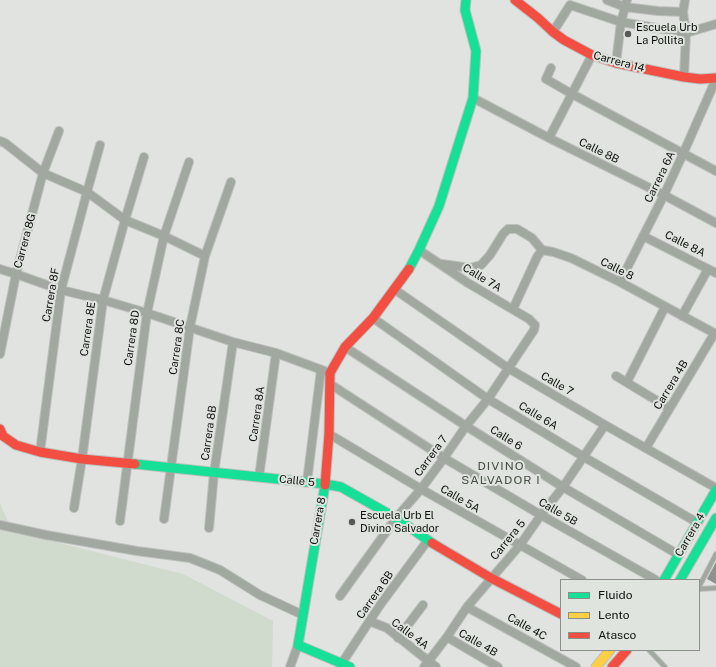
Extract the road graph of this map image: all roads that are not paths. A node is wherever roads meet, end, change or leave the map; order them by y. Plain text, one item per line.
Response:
1 (466, 0) edge
2 (515, 0) edge
3 (607, 0) edge
4 (685, 0) edge
5 (626, 3) edge
6 (683, 12) junction
7 (620, 22) junction
8 (716, 24) edge
9 (553, 32) junction
10 (686, 33) junction
11 (592, 55) junction
12 (616, 63) junction
13 (551, 68) dead end
14 (684, 77) junction
15 (716, 79) edge
16 (572, 94) junction
17 (473, 98) junction
18 (59, 131) dead end
19 (549, 138) junction
20 (2, 145) edge
21 (100, 145) dead end
22 (684, 154) junction
23 (144, 157) dead end
24 (189, 162) dead end
25 (716, 171) edge
26 (43, 173) junction
27 (230, 182) dead end
28 (87, 192) junction
29 (664, 195) junction
30 (125, 220) junction
31 (716, 223) edge
32 (164, 236) junction
33 (643, 236) junction
34 (419, 250) junction
35 (542, 250) junction
36 (205, 256) junction
37 (439, 263) junction
38 (0, 269) edge
39 (708, 269) junction
40 (716, 273) edge
41 (16, 274) junction
42 (620, 282) junction
43 (394, 289) junction
44 (61, 290) junction
45 (103, 300) junction
46 (665, 307) junction
47 (513, 309) junction
48 (146, 313) junction
49 (682, 316) junction
50 (373, 318) junction
51 (535, 325) joint
52 (190, 327) junction
53 (715, 334) edge
54 (233, 342) junction
55 (345, 347) junction
56 (0, 354) edge
57 (276, 354) junction
58 (508, 368) junction
59 (321, 370) junction
60 (330, 373) junction
61 (616, 376) dead end
62 (627, 382) junction
63 (330, 384) junction
64 (488, 399) junction
65 (669, 408) junction
66 (606, 425) junction
67 (466, 426) junction
68 (2, 433) edge
69 (329, 434) junction
70 (646, 448) junction
71 (40, 452) junction
72 (584, 457) junction
73 (444, 458) junction
74 (82, 459) junction
75 (127, 464) junction
76 (171, 468) junction
77 (214, 473) junction
78 (259, 477) junction
79 (307, 482) junction
80 (325, 484) junction
81 (563, 488) junction
82 (421, 489) junction
83 (716, 489) edge
84 (74, 508) dead end
85 (541, 516) junction
86 (396, 518) junction
87 (716, 518) edge
88 (164, 520) dead end
89 (120, 521) dead end
90 (698, 523) junction
91 (0, 525) edge
92 (209, 528) dead end
93 (428, 540) junction
94 (520, 545) junction
95 (716, 554) edge
96 (679, 555) junction
97 (491, 578) junction
98 (580, 579) edge
99 (654, 579) edge
100 (665, 579) edge
101 (681, 579) edge
102 (700, 586) edge
103 (700, 588) edge
104 (716, 588) edge
105 (340, 596) dead end
106 (423, 605) dead end
107 (467, 607) junction
108 (560, 613) edge
109 (303, 615) junction
110 (369, 621) junction
111 (447, 637) junction
112 (398, 638) junction
113 (298, 645) junction
114 (609, 651) edge
115 (626, 651) edge
116 (650, 651) edge
117 (426, 664) edge
118 (346, 665) edge
119 (293, 666) edge
120 (436, 667) edge
121 (498, 667) edge
122 (576, 667) edge
123 (596, 667) edge
124 (612, 667) edge
125 (665, 667) edge

1 - 17 street
2 - 9 street, Carrera 14
3 - 5 street
4 - 6 street
5 - 6 street
5 - 7 street
6 - 10 street
7 - 9 street
7 - 10 street
7 - 12 street
8 - 10 street
9 - 11 street, Carrera 14
10 - 14 street
11 - 12 street, Carrera 14
11 - 16 street
12 - 14 street, Carrera 14
13 - 16 street
14 - 15 street, Carrera 14
15 - 22 street, Carrera 6A
16 - 19 street
16 - 22 street
17 - 19 street, Calle 8B
17 - 34 street
18 - 26 street, Carrera 8G
19 - 29 street, Calle 8B
20 - 26 street
21 - 28 street, Carrera 8F
22 - 25 street
22 - 29 street, Carrera 6A
23 - 30 street, Carrera 8E
24 - 32 street, Carrera 8D
26 - 28 street
26 - 41 street, Carrera 8G
27 - 36 street, Carrera 8C
28 - 30 street
28 - 44 street, Carrera 8F
29 - 31 street, Calle 8B
29 - 33 street, Carrera 6A
30 - 32 street
30 - 45 street, Carrera 8E
32 - 36 street
32 - 48 street, Carrera 8D
33 - 39 street, Calle 8A
33 - 42 street, Carrera 6A
34 - 37 street, Calle 7A
34 - 43 street
35 - 37 street
35 - 42 street, Calle 8
35 - 47 street
36 - 52 street, Carrera 8C
37 - 47 street, Calle 7A
38 - 41 street
39 - 40 street, Calle 8A
39 - 49 street
41 - 44 street
41 - 56 street, Carrera 8G
42 - 46 street, Calle 8
43 - 50 street
43 - 58 street, Calle 7
44 - 45 street
44 - 71 street, Carrera 8F
45 - 48 street
45 - 74 street, Carrera 8E
46 - 49 street, Calle 8
46 - 62 street
47 - 51 street, Calle 7A
48 - 52 street
48 - 75 street, Carrera 8D
49 - 53 street, Calle 8
50 - 55 street
50 - 64 street, Calle 6A
51 - 58 street, Carrera 7
52 - 54 street
52 - 76 street, Carrera 8C
53 - 65 street, Carrera 4B
54 - 57 street
54 - 77 street, Carrera 8B
55 - 60 street
55 - 67 street, Calle 6
57 - 59 street
57 - 78 street, Carrera 8A
58 - 64 street, Carrera 7
58 - 66 street, Calle 7
59 - 60 street
59 - 79 street
60 - 63 street, Carrera 8
61 - 62 street
62 - 65 street
63 - 69 street, Carrera 8
63 - 73 street, Calle 5B
64 - 67 street, Carrera 7
64 - 72 street, Calle 6A
65 - 70 street, Carrera 4B
66 - 70 street, Calle 7
66 - 72 street, Carrera 5
67 - 73 street, Carrera 7
67 - 81 street, Calle 6
68 - 71 street, Calle 5
69 - 80 street, Carrera 8
69 - 82 street, Calle 5A
70 - 83 street, Calle 7
71 - 74 street, Calle 5
72 - 81 street, Carrera 5
72 - 90 street, Calle 6A
73 - 82 street, Carrera 7
73 - 85 street, Calle 5B
74 - 75 street, Calle 5
74 - 84 street, Carrera 8E
75 - 76 street, Calle 5
75 - 89 street, Carrera 8D
76 - 77 street, Calle 5
76 - 88 street, Carrera 8C
77 - 78 street, Calle 5
77 - 92 street, Carrera 8B
78 - 79 street, Calle 5
79 - 80 street, Calle 5
80 - 86 street, Calle 5
80 - 109 street, Carrera 8
81 - 85 street, Carrera 5
81 - 96 street, Calle 6
82 - 86 street, Carrera 7
82 - 94 street, Calle 5A
83 - 90 street, Carrera 4
85 - 94 street, Carrera 5
85 - 99 street, Calle 5B
86 - 93 street, Calle 5
86 - 105 street, Carrera 7
87 - 101 street, Carrera 4
90 - 96 street, Carrera 4
91 - 109 street
93 - 97 street, Calle 5
93 - 110 street, Carrera 6B
94 - 97 street, Carrera 5
94 - 98 street, Calle 5A
95 - 102 lane
96 - 100 street, Carrera 4
97 - 107 street, Carrera 5
97 - 108 street, Calle 5
103 - 104 lane
106 - 112 street
107 - 111 street, Carrera 5
107 - 122 street, Calle 4C
109 - 113 street, Carrera 8
110 - 112 street, Calle 4A
110 - 118 street, Carrera 6B
111 - 117 street, Carrera 5
111 - 121 street, Calle 4B
112 - 117 street, Calle 4A
113 - 118 street
113 - 119 street, Carrera 8
114 - 123 street
115 - 124 street
116 - 125 lane
117 - 120 street, Calle 4A

